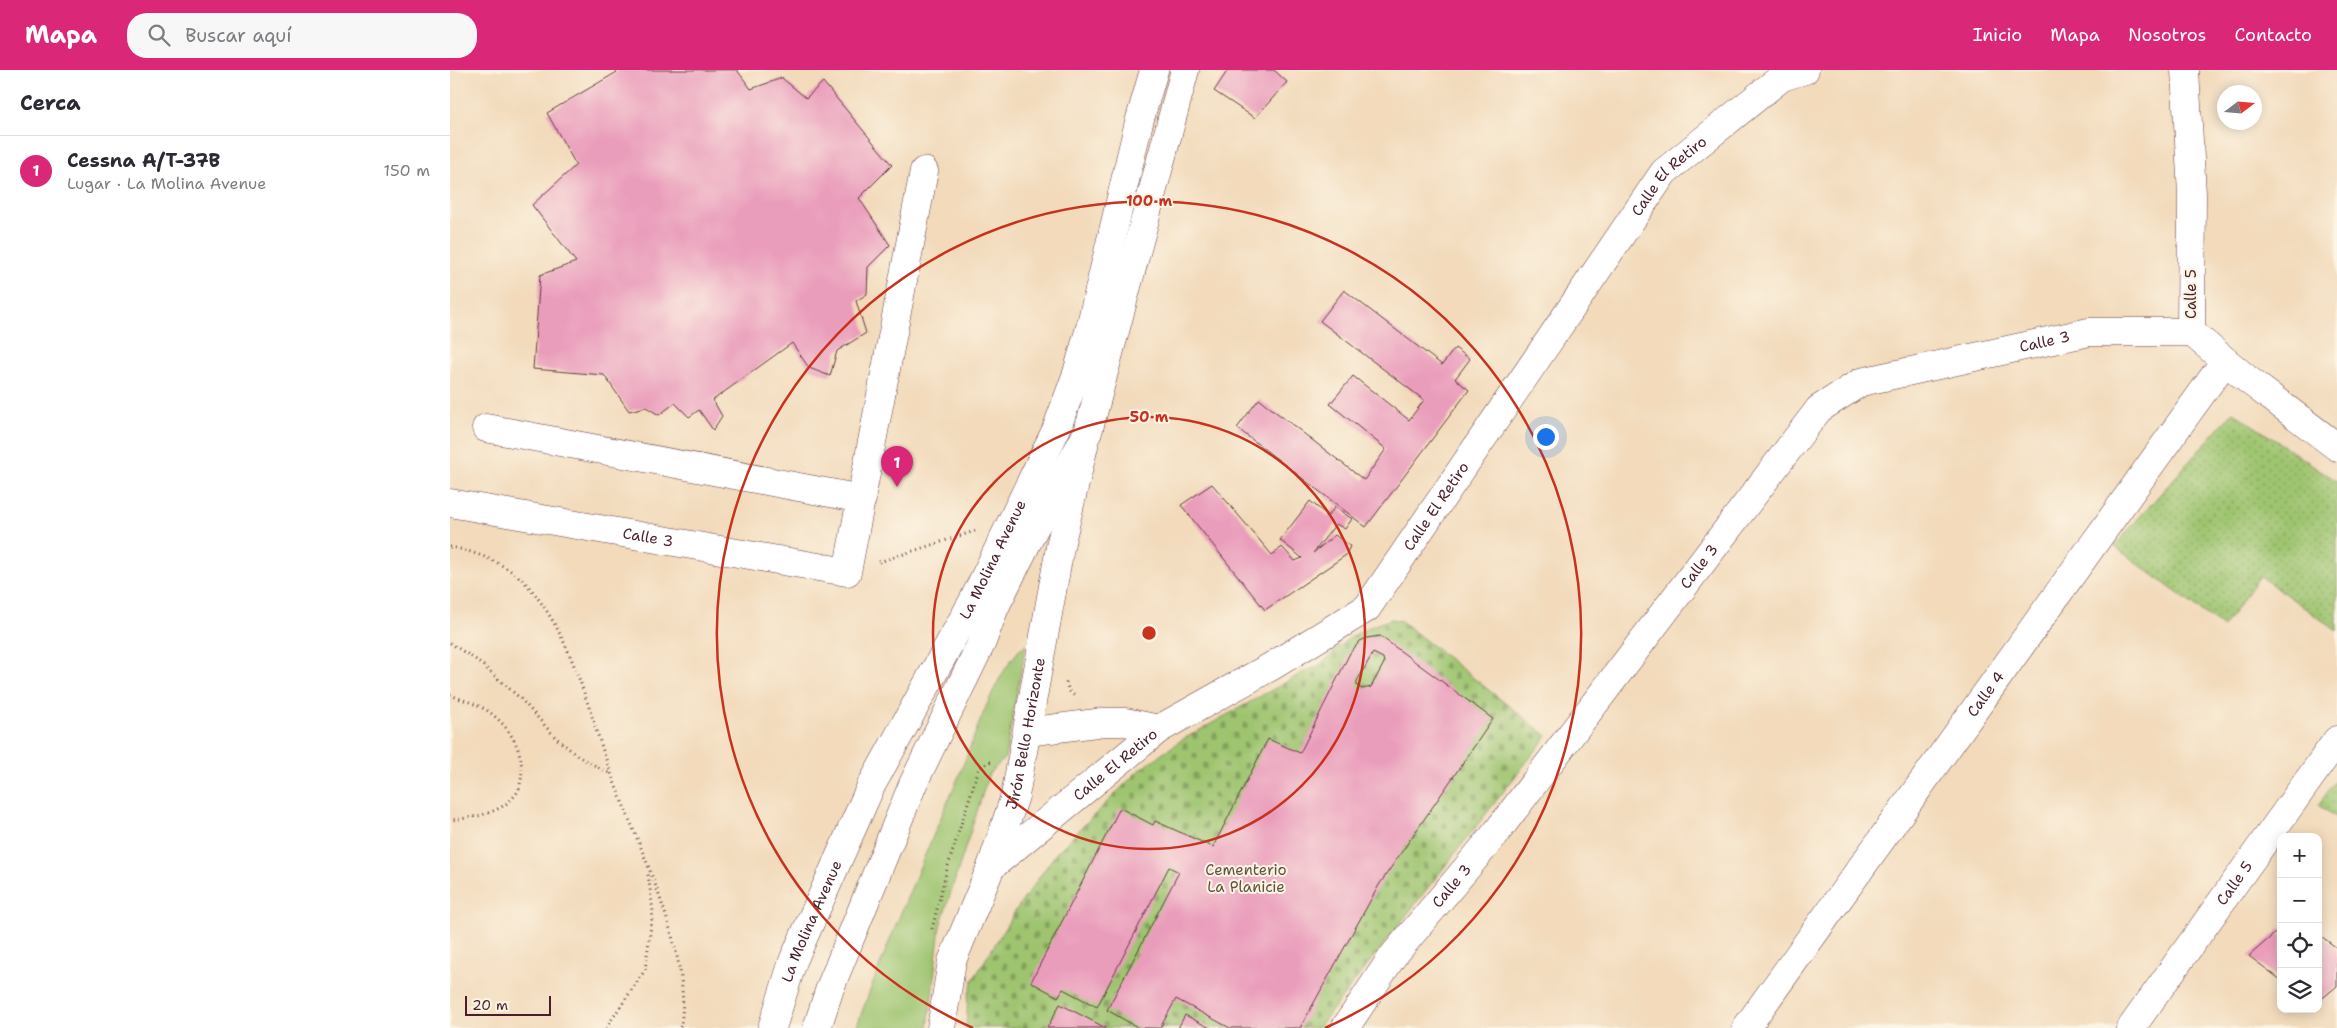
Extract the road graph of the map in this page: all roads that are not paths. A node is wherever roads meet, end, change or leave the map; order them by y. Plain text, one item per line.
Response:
1 (1154, 70) edge
2 (1185, 70) edge
3 (1806, 70) edge
4 (2185, 70) edge
5 (924, 172) dead end
6 (1123, 188) junction
7 (2191, 332) junction
8 (2225, 360) junction
9 (486, 428) dead end
10 (1088, 432) junction
11 (2337, 447) edge
12 (862, 499) junction
13 (450, 503) edge
14 (1159, 729) junction
15 (1026, 732) junction
16 (2337, 740) edge
17 (991, 866) junction
18 (772, 1028) edge
19 (817, 1028) edge
20 (941, 1028) edge
21 (1345, 1028) edge
22 (1746, 1028) edge
23 (2131, 1028) edge

1 - 6 street, La Molina Avenue
2 - 10 street, La Molina Avenue
3 - 14 street, Calle El Retiro
4 - 7 street, Calle 5
5 - 12 street
6 - 10 street
6 - 18 street, La Molina Avenue
7 - 8 street, Calle 5
7 - 21 street, Calle 3
8 - 11 street, Calle 5
8 - 22 street, Calle 4
9 - 12 street
10 - 15 street, Jirón Bello Horizonte
10 - 19 street, La Molina Avenue
12 - 13 street, Calle 3
14 - 15 street
14 - 17 street, Calle El Retiro
15 - 17 street, Jirón Bello Horizonte
16 - 23 street, Calle 5
17 - 20 street, Jirón Bello Horizonte

